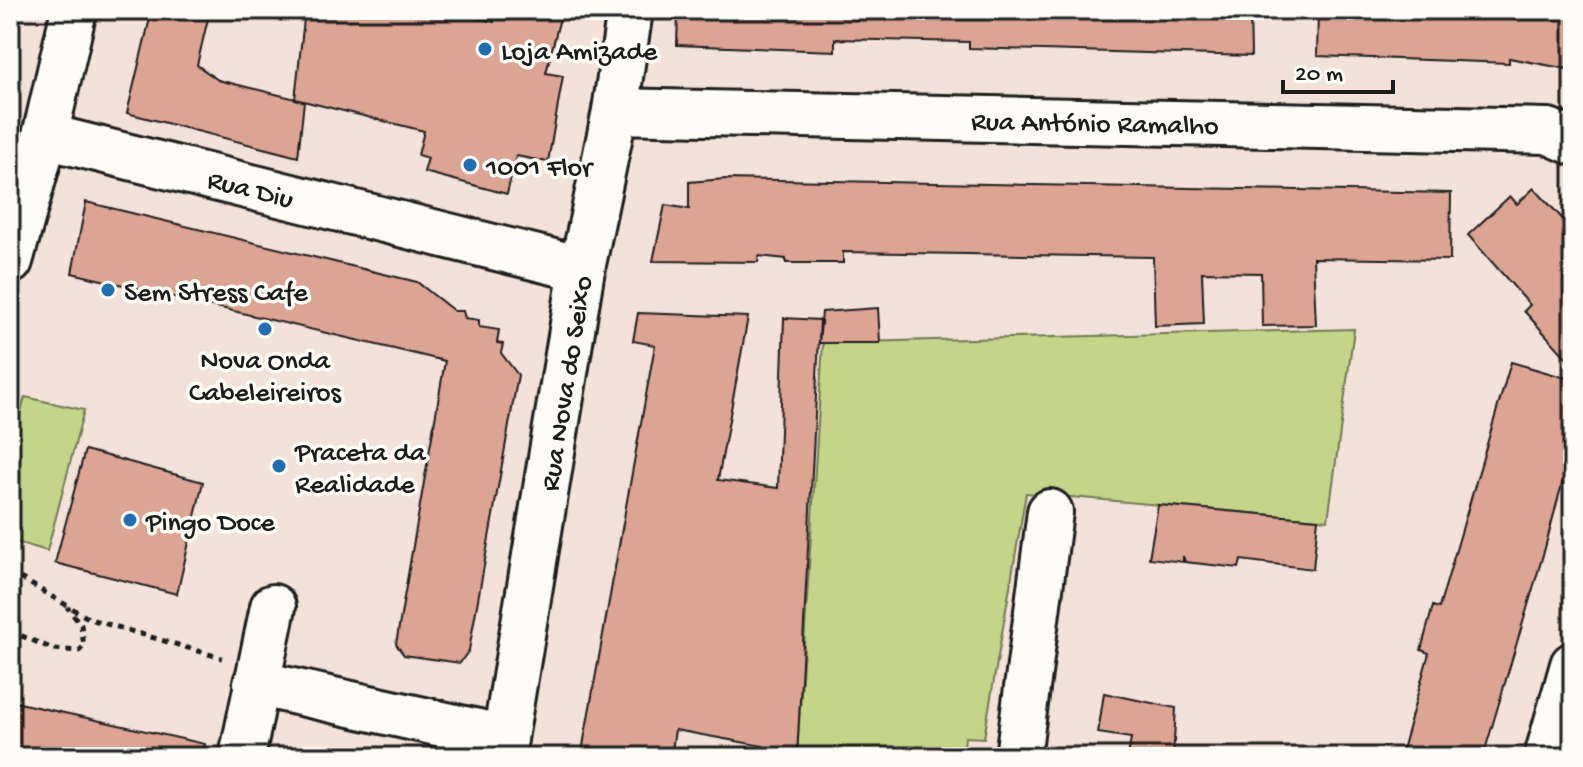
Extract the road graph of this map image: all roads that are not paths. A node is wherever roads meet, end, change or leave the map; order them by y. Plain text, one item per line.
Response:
1 (74, 10) edge
2 (630, 10) edge
3 (615, 111) junction
4 (45, 136) junction
5 (1573, 142) edge
6 (10, 261) edge
7 (582, 269) junction
8 (1050, 512) dead end
9 (273, 607) dead end
10 (1573, 665) edge
11 (256, 683) junction
12 (504, 747) edge
13 (242, 757) edge
14 (1018, 757) edge
15 (1547, 757) edge

1 - 4 street
2 - 3 street, Rua Nova do Seixo
3 - 5 street, Rua António Ramalho
3 - 7 street, Rua Nova do Seixo
4 - 6 street
4 - 7 street, Rua Diu
7 - 12 street, Rua Nova do Seixo
8 - 14 street
9 - 11 street
10 - 15 street
11 - 12 street
11 - 13 street

